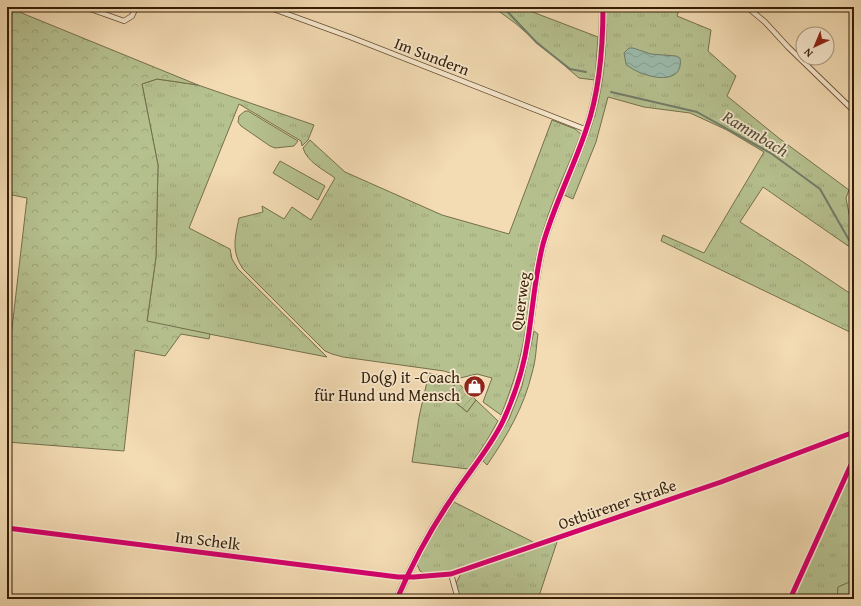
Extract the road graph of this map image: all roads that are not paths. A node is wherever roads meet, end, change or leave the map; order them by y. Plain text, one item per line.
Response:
1 (85, 7) edge
2 (136, 7) edge
3 (268, 7) edge
4 (603, 7) edge
5 (747, 7) edge
6 (854, 111) edge
7 (586, 130) junction
8 (854, 432) edge
9 (7, 528) edge
10 (451, 574) junction
11 (406, 578) junction
12 (397, 599) edge
13 (458, 599) edge

1 - 2 street
3 - 7 street, Im Sundern
4 - 7 street, Querweg
5 - 6 street
7 - 11 street, Querweg
8 - 10 street, Ostbürener Straße
9 - 11 street, Im Schelk
10 - 11 street, Ostbürener Straße
10 - 13 street
11 - 12 street

